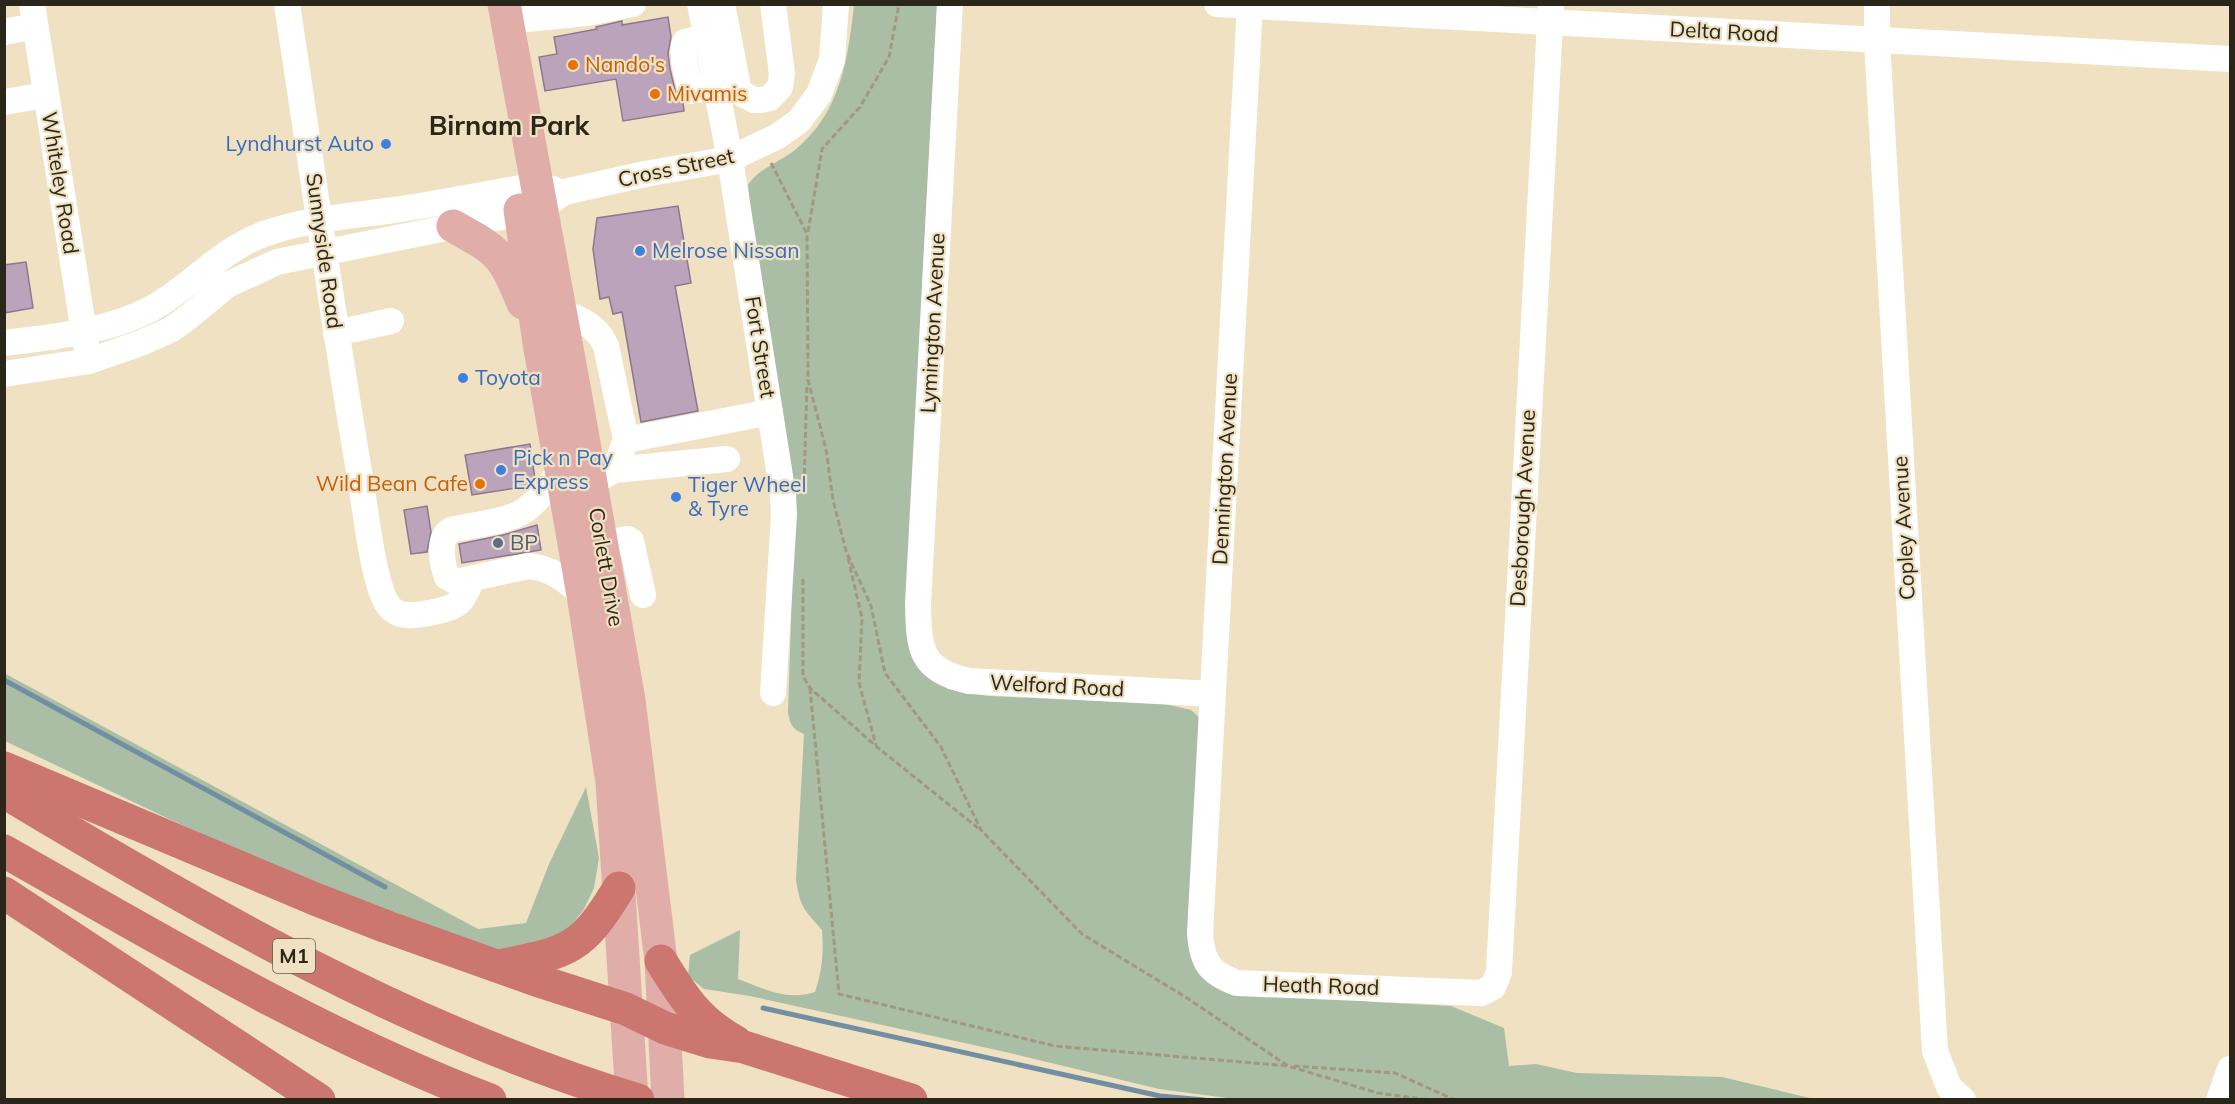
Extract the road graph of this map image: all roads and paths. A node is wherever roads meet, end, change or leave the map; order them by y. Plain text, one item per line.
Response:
1 (287, 4) edge
2 (633, 4) edge
3 (700, 4) edge
4 (722, 4) edge
5 (773, 4) edge
6 (836, 4) edge
7 (899, 4) edge
8 (950, 4) edge
9 (1217, 4) edge
10 (1877, 4) edge
11 (1250, 5) edge
12 (498, 10) edge
13 (1550, 13) edge
14 (33, 15) edge
15 (4, 32) edge
16 (1877, 41) junction
17 (2230, 59) edge
18 (46, 95) junction
19 (4, 102) edge
20 (730, 159) junction
21 (536, 197) junction
22 (320, 220) junction
23 (453, 226) junction
24 (807, 234) dead end
25 (324, 254) junction
26 (561, 312) junction
27 (391, 321) dead end
28 (85, 330) junction
29 (336, 333) junction
30 (4, 343) edge
31 (539, 343) junction
32 (89, 361) junction
33 (4, 374) edge
34 (808, 380) dead end
35 (770, 412) junction
36 (626, 440) junction
37 (727, 459) dead end
38 (562, 469) junction
39 (603, 477) junction
40 (804, 487) dead end
41 (602, 544) junction
42 (846, 551) dead end
43 (803, 570) dead end
44 (472, 579) junction
45 (583, 595) junction
46 (643, 595) dead end
47 (920, 642) joint
48 (810, 688) junction
49 (773, 693) dead end
50 (1213, 694) junction
51 (877, 747) junction
52 (4, 768) edge
53 (4, 792) edge
54 (981, 830) dead end
55 (4, 851) edge
56 (620, 888) junction
57 (4, 893) edge
58 (1200, 933) joint
59 (661, 961) junction
60 (499, 966) junction
61 (1473, 993) joint
62 (626, 1010) junction
63 (665, 1028) junction
64 (744, 1047) junction
65 (1288, 1066) junction
66 (2230, 1069) edge
67 (319, 1100) edge
68 (490, 1100) edge
69 (632, 1100) edge
70 (638, 1100) edge
71 (668, 1100) edge
72 (910, 1100) edge
73 (1430, 1100) edge
74 (1455, 1100) edge
75 (1963, 1100) edge
76 (2219, 1100) edge

1 - 22 street, Sunnyside Road
2 - 12 street
3 - 20 street, Fort Street
4 - 5 street
6 - 20 street, Cross Street
7 - 24 path
8 - 47 street, Lymington Avenue
9 - 11 street, Delta Road
10 - 16 street, Copley Avenue
11 - 13 street, Delta Road
11 - 50 street, Dennington Avenue
12 - 21 main road, Corlett Drive
13 - 16 street, Delta Road
13 - 61 street, Desborough Avenue
14 - 15 street
14 - 18 street, Whiteley Road
16 - 17 street, Delta Road
16 - 75 street, Copley Avenue
18 - 19 street
18 - 28 street, Whiteley Road
20 - 21 street, Cross Street
20 - 35 street, Fort Street
21 - 22 street, Cross Street
21 - 23 street, Cross Street
21 - 26 main road, Corlett Drive
21 - 31 main road, Corlett Drive
22 - 25 street, Sunnyside Road
22 - 28 street, Cross Street
23 - 25 street, Cross Street
23 - 31 main road
25 - 29 street, Sunnyside Road
25 - 32 street, Cross Street
26 - 36 street
26 - 39 main road, Corlett Drive
27 - 29 street
28 - 30 street, Cross Street
28 - 32 street, Whiteley Road
29 - 44 street, Sunnyside Road
31 - 38 main road, Corlett Drive
32 - 33 street, Cross Street
34 - 40 path
35 - 36 street
35 - 49 street, Fort Street
36 - 39 street
37 - 39 street
38 - 44 street
38 - 45 main road, Corlett Drive
39 - 41 main road, Corlett Drive
41 - 46 street
41 - 59 main road, Corlett Drive
42 - 51 path
43 - 48 path
44 - 45 street
45 - 56 main road, Corlett Drive
47 - 50 street, Welford Road
48 - 51 path
48 - 65 path
50 - 58 street, Dennington Avenue
51 - 54 path
52 - 60 highway
53 - 70 highway, M1
55 - 68 highway, M1
56 - 60 highway
56 - 62 main road, Corlett Drive
57 - 67 highway
58 - 61 street, Heath Road
59 - 63 main road, Corlett Drive
59 - 64 highway
60 - 62 highway
62 - 63 highway
62 - 69 main road, Corlett Drive
63 - 64 highway
63 - 71 main road, Corlett Drive
64 - 72 highway
65 - 73 path
65 - 74 path
66 - 76 street

